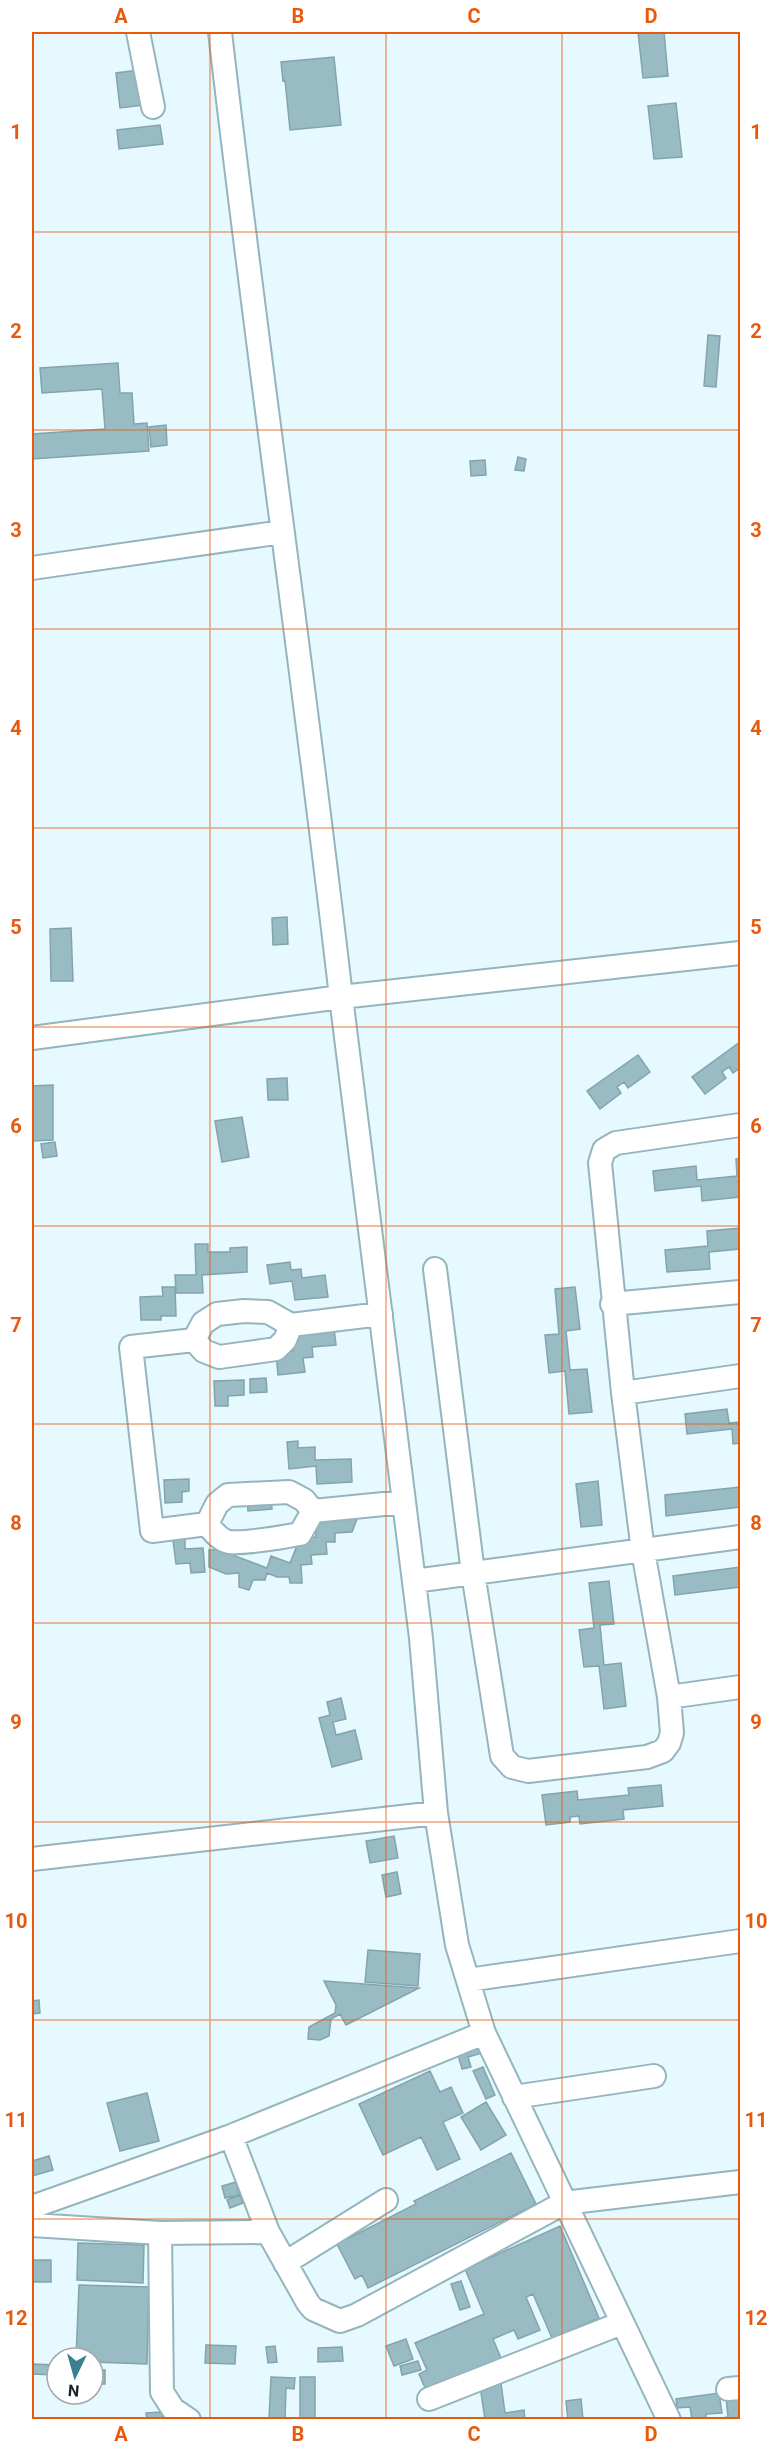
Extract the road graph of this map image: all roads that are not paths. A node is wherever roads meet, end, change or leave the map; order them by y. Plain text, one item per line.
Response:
1 (138, 32) edge
2 (220, 32) edge
3 (153, 107) dead end
4 (282, 532) junction
5 (32, 568) edge
6 (741, 952) edge
7 (341, 998) junction
8 (32, 1038) edge
9 (741, 1125) edge
10 (435, 1269) dead end
11 (741, 1292) edge
12 (612, 1304) junction
13 (381, 1314) junction
14 (291, 1325) junction
15 (194, 1340) junction
16 (741, 1376) edge
17 (622, 1393) junction
18 (404, 1502) junction
19 (313, 1511) junction
20 (207, 1524) junction
21 (741, 1537) edge
22 (643, 1551) junction
23 (473, 1573) junction
24 (414, 1581) junction
25 (741, 1688) edge
26 (669, 1697) junction
27 (436, 1813) junction
28 (32, 1859) edge
29 (741, 1941) edge
30 (468, 1980) junction
31 (484, 2033) junction
32 (654, 2076) dead end
33 (514, 2097) junction
34 (231, 2136) junction
35 (741, 2182) edge
36 (386, 2200) dead end
37 (564, 2203) junction
38 (32, 2207) edge
39 (32, 2225) edge
40 (268, 2232) junction
41 (160, 2233) junction
42 (285, 2263) junction
43 (622, 2323) junction
44 (429, 2400) dead end
45 (189, 2420) edge
46 (669, 2420) edge

1 - 3 street
2 - 4 street
4 - 5 street
4 - 7 street
6 - 7 street
7 - 8 street
7 - 13 street
9 - 12 street
10 - 23 street
11 - 12 street
12 - 17 street
13 - 14 street
13 - 18 street
14 - 15 street
14 - 15 street
15 - 20 street
16 - 17 street
17 - 22 street
18 - 19 street
18 - 24 street
19 - 20 street
19 - 20 street
21 - 22 street
22 - 23 street
22 - 26 street
23 - 24 street
23 - 26 street
24 - 27 street
25 - 26 street
27 - 28 street
27 - 30 street
29 - 30 street
30 - 31 street
31 - 33 street
31 - 34 street
32 - 33 street
33 - 37 street
34 - 38 street
34 - 40 street
35 - 37 street
36 - 42 street
37 - 42 street
37 - 43 street
39 - 41 street
40 - 41 street
40 - 42 street
41 - 45 street
43 - 44 street
43 - 46 street

